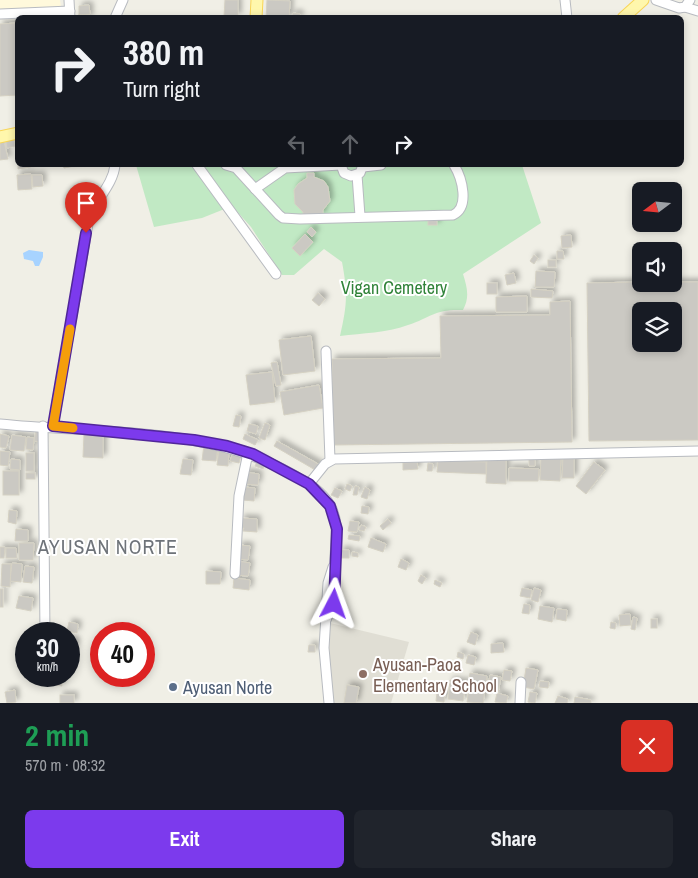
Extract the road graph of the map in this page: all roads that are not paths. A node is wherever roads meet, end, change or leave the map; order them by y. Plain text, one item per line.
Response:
1 (69, 0) edge
2 (122, 0) edge
3 (257, 0) edge
4 (565, 0) edge
5 (643, 0) edge
6 (656, 0) edge
7 (688, 4) edge
8 (698, 11) edge
9 (0, 14) edge
10 (70, 14) edge
11 (116, 15) edge
12 (256, 15) edge
13 (567, 15) edge
14 (626, 15) edge
15 (15, 134) edge
16 (0, 137) edge
17 (115, 167) edge
18 (198, 167) edge
19 (233, 167) edge
20 (303, 167) edge
21 (342, 167) edge
22 (362, 167) edge
23 (455, 167) edge
24 (357, 176) junction
25 (255, 189) junction
26 (360, 216) junction
27 (276, 274) dead end
28 (326, 351) dead end
29 (0, 424) edge
30 (43, 426) junction
31 (53, 426) junction
32 (698, 451) edge
33 (248, 453) junction
34 (330, 460) junction
35 (309, 484) junction
36 (234, 574) dead end
37 (45, 622) edge
38 (522, 682) dead end
39 (329, 703) edge
40 (520, 703) edge

1 - 10 street
2 - 11 street
3 - 12 main road
4 - 13 street
5 - 14 main road
6 - 7 street
7 - 8 street
9 - 10 street
15 - 16 main road
17 - 31 street
18 - 27 street
19 - 25 street
20 - 25 street
21 - 24 street
22 - 24 street
23 - 26 street
24 - 26 street
25 - 26 street
28 - 34 street
29 - 30 street
30 - 31 street
30 - 37 street
31 - 33 street
32 - 34 street
33 - 35 street
33 - 36 street
34 - 35 street
35 - 39 street
38 - 40 street

